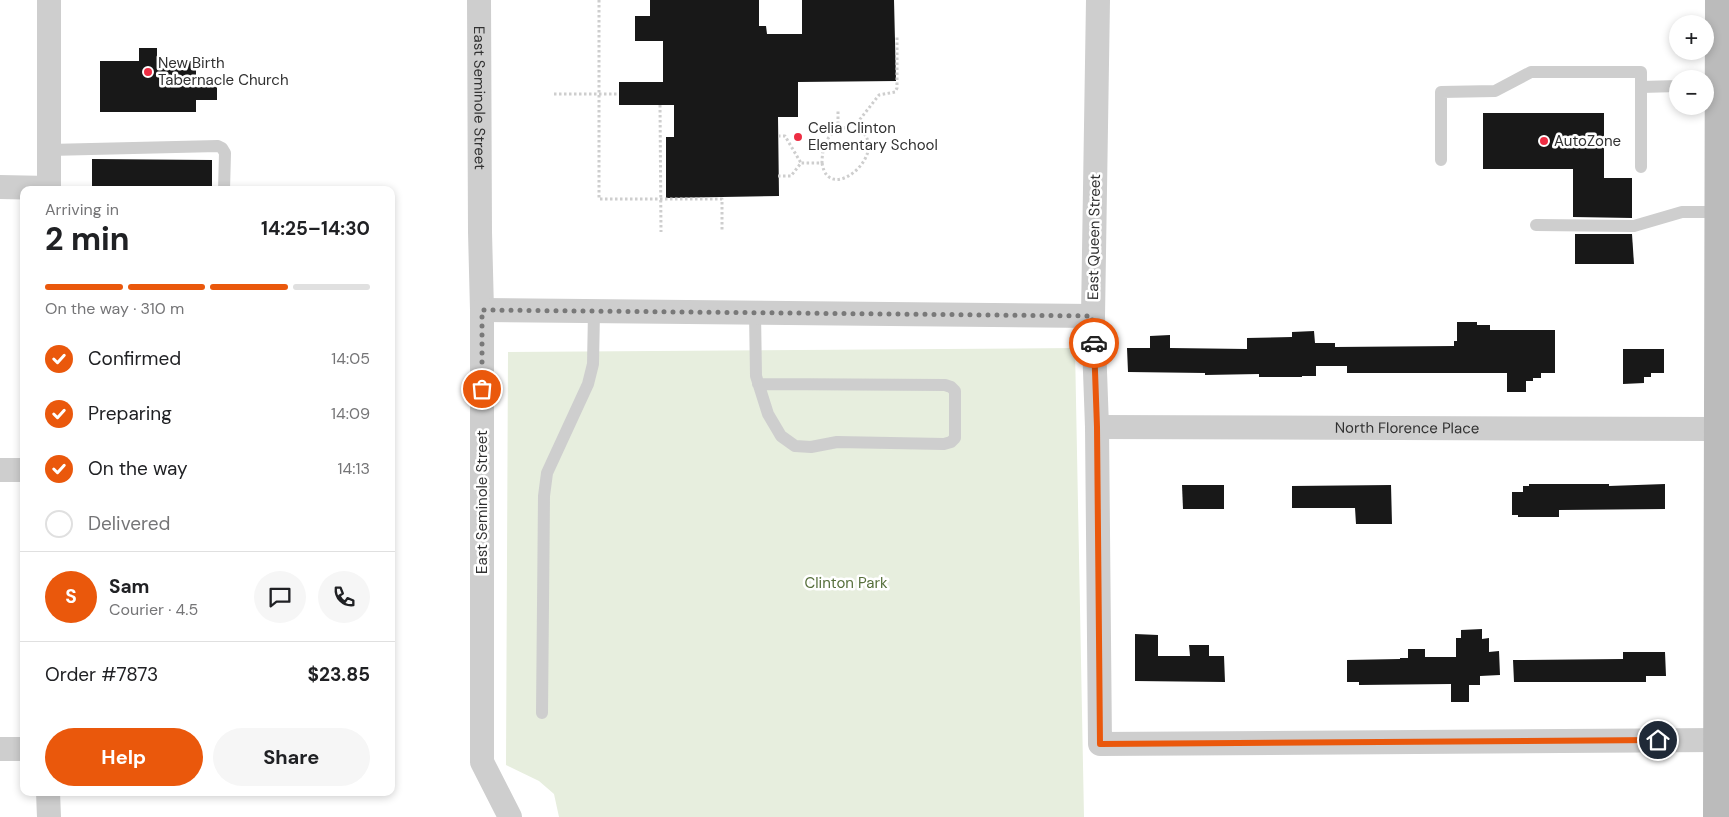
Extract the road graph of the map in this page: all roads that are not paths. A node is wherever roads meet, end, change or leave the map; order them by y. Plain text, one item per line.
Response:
1 (49, 0) edge
2 (479, 0) edge
3 (1098, 0) edge
4 (1719, 0) edge
5 (1713, 70) edge
6 (1669, 86) edge
7 (1641, 87) junction
8 (1714, 92) edge
9 (1724, 130) edge
10 (49, 150) junction
11 (1441, 160) dead end
12 (1641, 167) dead end
13 (49, 186) edge
14 (224, 186) edge
15 (0, 187) edge
16 (20, 188) edge
17 (1718, 212) junction
18 (1536, 225) dead end
19 (1723, 292) edge
20 (482, 310) junction
21 (594, 312) junction
22 (755, 313) junction
23 (1092, 316) junction
24 (758, 384) junction
25 (1097, 427) junction
26 (1717, 428) junction
27 (0, 470) edge
28 (20, 470) edge
29 (1723, 586) edge
30 (1723, 624) edge
31 (542, 713) dead end
32 (1721, 726) edge
33 (0, 749) edge
34 (20, 749) edge
35 (48, 796) edge
36 (1721, 805) edge
37 (49, 817) edge
38 (510, 817) edge

1 - 10 street
2 - 20 street, East Seminole Street
3 - 23 street, East Queen Street
4 - 5 main road
6 - 7 lane
7 - 11 lane
7 - 12 lane
8 - 9 main road
9 - 17 main road
10 - 13 street
10 - 14 lane
15 - 16 street
17 - 18 lane
17 - 19 main road
19 - 26 main road
20 - 21 street
20 - 38 street, East Seminole Street
21 - 22 street
21 - 31 lane
22 - 23 street
22 - 24 lane
23 - 25 street, East Queen Street
24 - 24 lane
25 - 26 street, North Florence Place
25 - 32 street, East Queen Street
26 - 29 main road
27 - 28 street
29 - 30 main road
30 - 32 main road
32 - 36 main road
33 - 34 street
35 - 37 street

